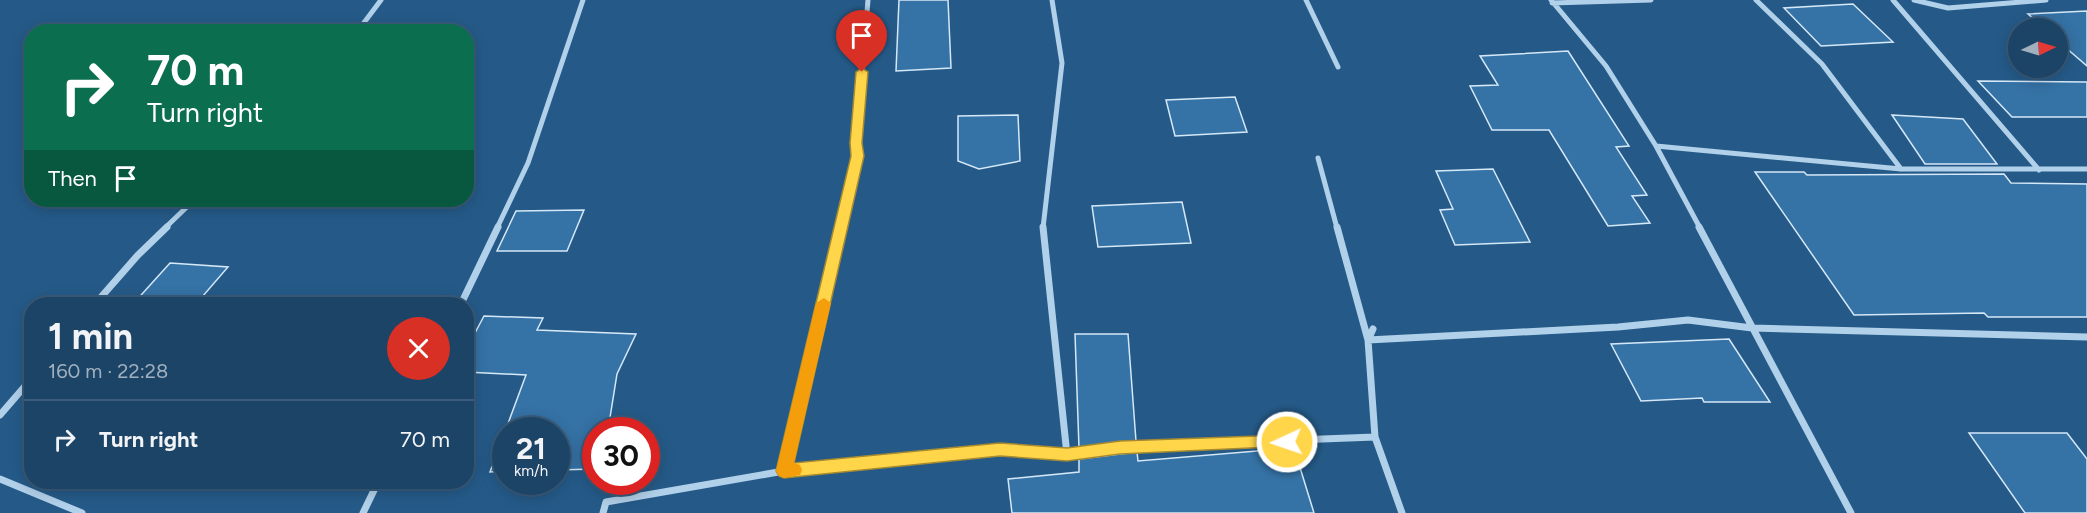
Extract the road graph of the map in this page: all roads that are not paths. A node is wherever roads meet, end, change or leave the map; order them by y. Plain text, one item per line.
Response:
1 (381, 0) edge
2 (583, 0) edge
3 (868, 0) edge
4 (1052, 0) edge
5 (1306, 0) edge
6 (1651, 0) edge
7 (1756, 0) edge
8 (1893, 0) edge
9 (1914, 0) edge
10 (2046, 0) edge
11 (1551, 2) edge
12 (363, 24) edge
13 (1338, 67) dead end
14 (1656, 146) junction
15 (1318, 158) dead end
16 (1901, 169) junction
17 (2039, 170) junction
18 (2087, 170) edge
19 (187, 207) edge
20 (101, 297) edge
21 (464, 297) edge
22 (1752, 328) junction
23 (1373, 329) dead end
24 (2087, 337) edge
25 (1368, 340) junction
26 (24, 387) edge
27 (0, 415) edge
28 (1375, 437) junction
29 (1067, 455) junction
30 (784, 471) junction
31 (0, 479) edge
32 (24, 489) edge
33 (24, 489) edge
34 (375, 489) edge
35 (82, 513) edge
36 (363, 513) edge
37 (603, 513) edge
38 (1402, 513) edge
39 (1851, 513) edge

1 - 12 street
2 - 21 street
3 - 30 street
4 - 29 street
5 - 13 street
6 - 11 street
7 - 16 street
8 - 17 street
9 - 10 street
11 - 14 street
14 - 16 street
14 - 22 street
15 - 25 street
16 - 17 street
17 - 18 street
19 - 20 street
22 - 24 street
22 - 25 street
22 - 39 street
23 - 25 street
25 - 28 street
26 - 27 street
28 - 29 street
28 - 38 street
29 - 30 street
30 - 37 street
31 - 32 street
33 - 35 street
34 - 36 street

